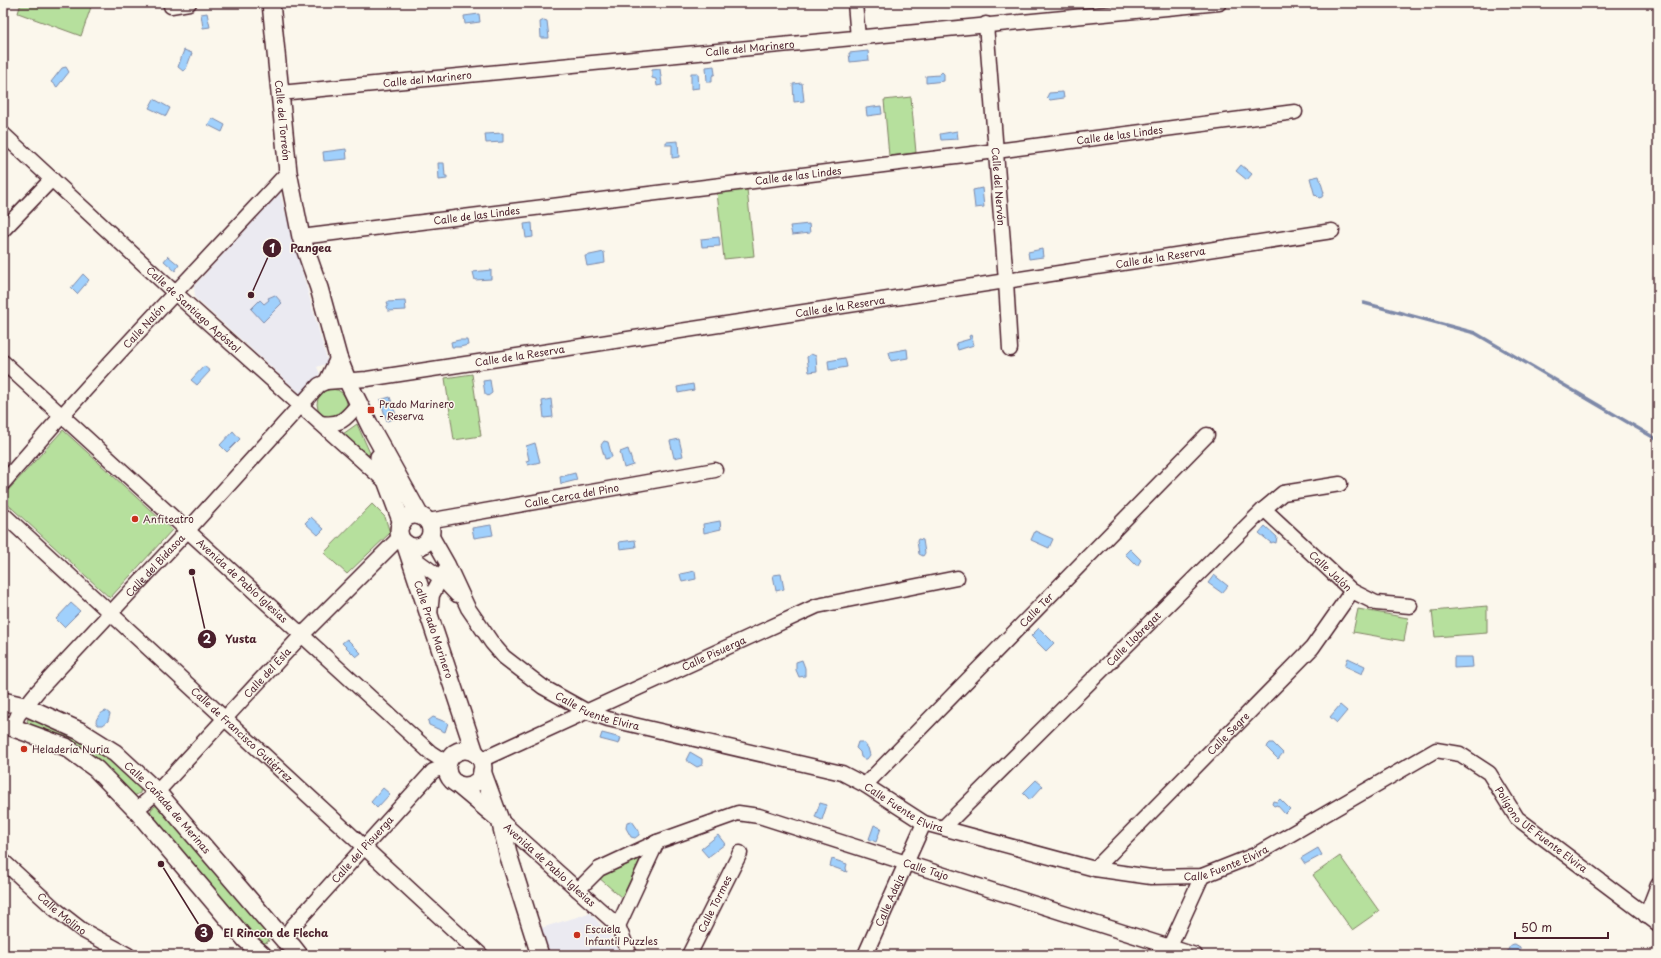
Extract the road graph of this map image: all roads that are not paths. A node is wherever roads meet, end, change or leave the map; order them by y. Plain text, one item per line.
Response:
1 (189, 3) edge
2 (271, 3) edge
3 (855, 3) edge
4 (1219, 3) edge
5 (171, 6) dead end
6 (986, 24) junction
7 (858, 38) junction
8 (280, 93) junction
9 (1295, 112) dead end
10 (3, 134) edge
11 (996, 151) junction
12 (288, 172) junction
13 (52, 179) junction
14 (3, 230) edge
15 (1332, 231) dead end
16 (301, 237) junction
17 (1006, 281) junction
18 (175, 293) junction
19 (1010, 349) dead end
20 (338, 357) junction
21 (3, 362) edge
22 (348, 380) junction
23 (326, 382) junction
24 (359, 403) junction
25 (300, 406) junction
26 (62, 416) junction
27 (320, 423) junction
28 (371, 428) junction
29 (1208, 435) dead end
30 (715, 470) dead end
31 (3, 483) edge
32 (386, 483) junction
33 (1340, 484) dead end
34 (1264, 509) junction
35 (3, 514) edge
36 (426, 524) junction
37 (188, 530) junction
38 (404, 539) junction
39 (448, 564) junction
40 (442, 578) junction
41 (957, 578) dead end
42 (1352, 591) junction
43 (1410, 606) dead end
44 (468, 608) junction
45 (110, 612) junction
46 (429, 620) junction
47 (301, 636) junction
48 (3, 701) edge
49 (24, 706) junction
50 (588, 712) junction
51 (463, 716) junction
52 (225, 717) junction
53 (8, 726) edge
54 (1436, 750) joint
55 (449, 762) junction
56 (479, 762) junction
57 (457, 784) junction
58 (865, 785) junction
59 (156, 792) junction
60 (136, 810) junction
61 (500, 820) junction
62 (924, 823) junction
63 (944, 827) junction
64 (656, 842) junction
65 (364, 846) junction
66 (740, 853) dead end
67 (3, 861) edge
68 (906, 863) junction
69 (1095, 869) junction
70 (1202, 876) junction
71 (1658, 885) edge
72 (578, 890) junction
73 (1646, 916) junction
74 (1658, 924) edge
75 (618, 926) junction
76 (284, 940) junction
77 (1168, 951) edge
78 (128, 955) edge
79 (264, 955) edge
80 (299, 955) edge
81 (481, 955) edge
82 (540, 955) edge
83 (630, 955) edge
84 (689, 955) edge
85 (865, 955) edge
86 (1195, 955) edge

1 - 5 street
2 - 8 street, Calle del Torreón
3 - 7 street
4 - 6 street, Calle del Marinero
6 - 7 street, Calle del Marinero
6 - 11 street, Calle del Nervón
7 - 8 street, Calle del Marinero
8 - 12 street, Calle del Torreón
9 - 11 street, Calle de las Lindes
10 - 13 street, Calle de Santiago Apóstol
11 - 16 street, Calle de las Lindes
11 - 17 street, Calle del Nervón
12 - 16 street, Calle del Torreón
12 - 18 street, Calle Nalón
13 - 14 street
13 - 18 street, Calle de Santiago Apóstol
15 - 17 street, Calle de la Reserva
16 - 20 street, Calle Prado Marinero
17 - 19 street, Calle del Nervón
17 - 22 street, Calle de la Reserva
18 - 25 street, Calle de Santiago Apóstol
18 - 26 street, Calle Nalón
20 - 22 street, Calle Prado Marinero
20 - 23 street
21 - 26 street, Avenida de Pablo Iglesias
22 - 23 street
22 - 24 street, Calle Prado Marinero
23 - 25 street
24 - 27 street
24 - 28 street, Calle Prado Marinero
25 - 27 street, Calle de Santiago Apóstol
25 - 37 street, Calle del Bidasoa
26 - 31 street, Calle Nalón
26 - 37 street, Avenida de Pablo Iglesias
27 - 32 street, Calle de Santiago Apóstol
28 - 32 street, Calle Prado Marinero
28 - 36 street, Calle Prado Marinero
29 - 58 street, Calle Ter
30 - 36 street, Calle Cerca del Pino
32 - 38 street, Calle Prado Marinero
33 - 34 street, Calle Llobregat
34 - 42 street, Calle Jalón
34 - 63 street, Calle Llobregat
35 - 45 street, Calle de Francisco Gutiérrez
36 - 38 street
36 - 38 street
36 - 39 street, Calle Fuente Elvira
37 - 45 street, Calle del Bidasoa
37 - 47 street, Avenida de Pablo Iglesias
38 - 40 street
38 - 46 street, Calle Prado Marinero
38 - 47 street, Calle del Esla
39 - 40 street
39 - 44 street, Calle Fuente Elvira
40 - 44 street
40 - 46 street
41 - 50 street, Calle Pisuerga
42 - 43 street, Calle Jalón
42 - 69 street, Calle Segre
44 - 50 street, Calle Fuente Elvira
45 - 49 street, Calle del Bidasoa
45 - 52 street, Calle de Francisco Gutiérrez
46 - 51 street, Calle Prado Marinero
47 - 52 street, Calle del Esla
47 - 55 street, Avenida de Pablo Iglesias
48 - 49 street, Calle Cañada de Merinas
49 - 53 street, Calle del Bidasoa
49 - 59 street, Calle Cañada de Merinas
50 - 56 street, Calle Pisuerga
50 - 58 street, Calle Fuente Elvira
51 - 55 street, Calle Prado Marinero
51 - 56 street, Calle Prado Marinero
52 - 59 street, Calle del Esla
52 - 65 street, Calle de Francisco Gutiérrez
53 - 60 street
54 - 70 street, Calle Fuente Elvira
54 - 73 street, Polígono UE Fuente Elvira
55 - 56 street
55 - 57 street
55 - 65 street, Calle del Pisuerga
56 - 57 street
56 - 61 street, Calle Prado Marinero
57 - 61 street, Avenida de Pablo Iglesias
58 - 62 street, Calle Fuente Elvira
59 - 60 street, Calle del Esla
59 - 76 street, Calle Cañada de Merinas
60 - 79 street
61 - 72 street, Avenida de Pablo Iglesias
61 - 82 street, Calle Prado Marinero
62 - 63 street, Calle Fuente Elvira
62 - 68 street, Calle Adaja
63 - 69 street, Calle Fuente Elvira
64 - 68 street, Calle Tajo
64 - 72 street, Calle Tajo
64 - 75 street
65 - 76 street, Calle del Pisuerga
65 - 81 street, Calle de Francisco Gutiérrez
66 - 84 street, Calle Tormes
67 - 78 street, Calle Molino
68 - 77 street, Calle Tajo
68 - 85 street, Calle Adaja
69 - 70 street, Calle Fuente Elvira
70 - 77 street
71 - 73 street
72 - 75 street, Avenida de Pablo Iglesias
73 - 74 street, Polígono UE Fuente Elvira
75 - 83 street, Avenida de Pablo Iglesias
76 - 79 street
76 - 80 street, Calle Cañada de Merinas
77 - 86 street, Calle Tajo

